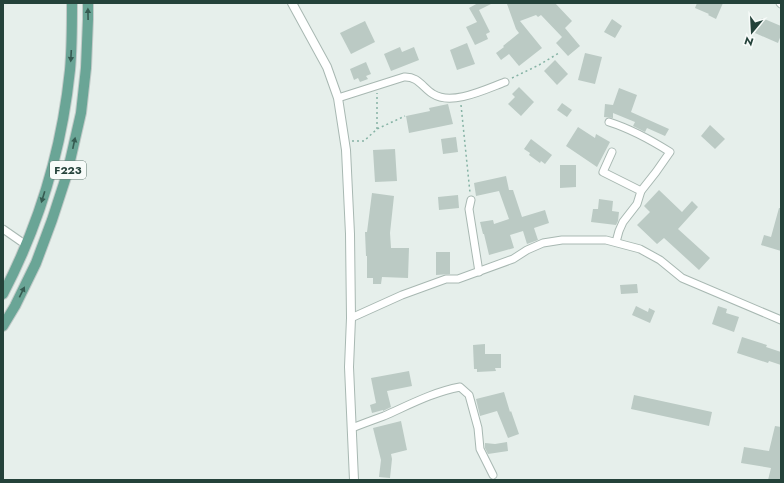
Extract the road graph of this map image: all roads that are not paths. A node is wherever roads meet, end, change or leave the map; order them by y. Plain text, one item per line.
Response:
1 (72, 3) edge
2 (88, 3) edge
3 (292, 3) edge
4 (505, 82) road end
5 (338, 98) junction
6 (609, 122) dead end
7 (612, 152) dead end
8 (641, 191) junction
9 (471, 200) road end
10 (3, 230) edge
11 (616, 242) junction
12 (26, 245) junction
13 (480, 272) junction
14 (3, 294) edge
15 (351, 318) junction
16 (781, 320) edge
17 (3, 326) edge
18 (352, 428) junction
19 (493, 475) dead end
20 (354, 480) edge

1 -> 12 main road, F223
17 -> 2 main road, F223
3 - 5 street
4 - 5 street
5 - 15 street
6 - 8 street
7 - 8 street
8 - 11 street
9 - 13 street
10 - 12 street
11 - 13 street
11 - 16 street
12 - 14 main road, F223
13 - 15 street
15 - 18 street
18 - 19 street
18 - 20 street

